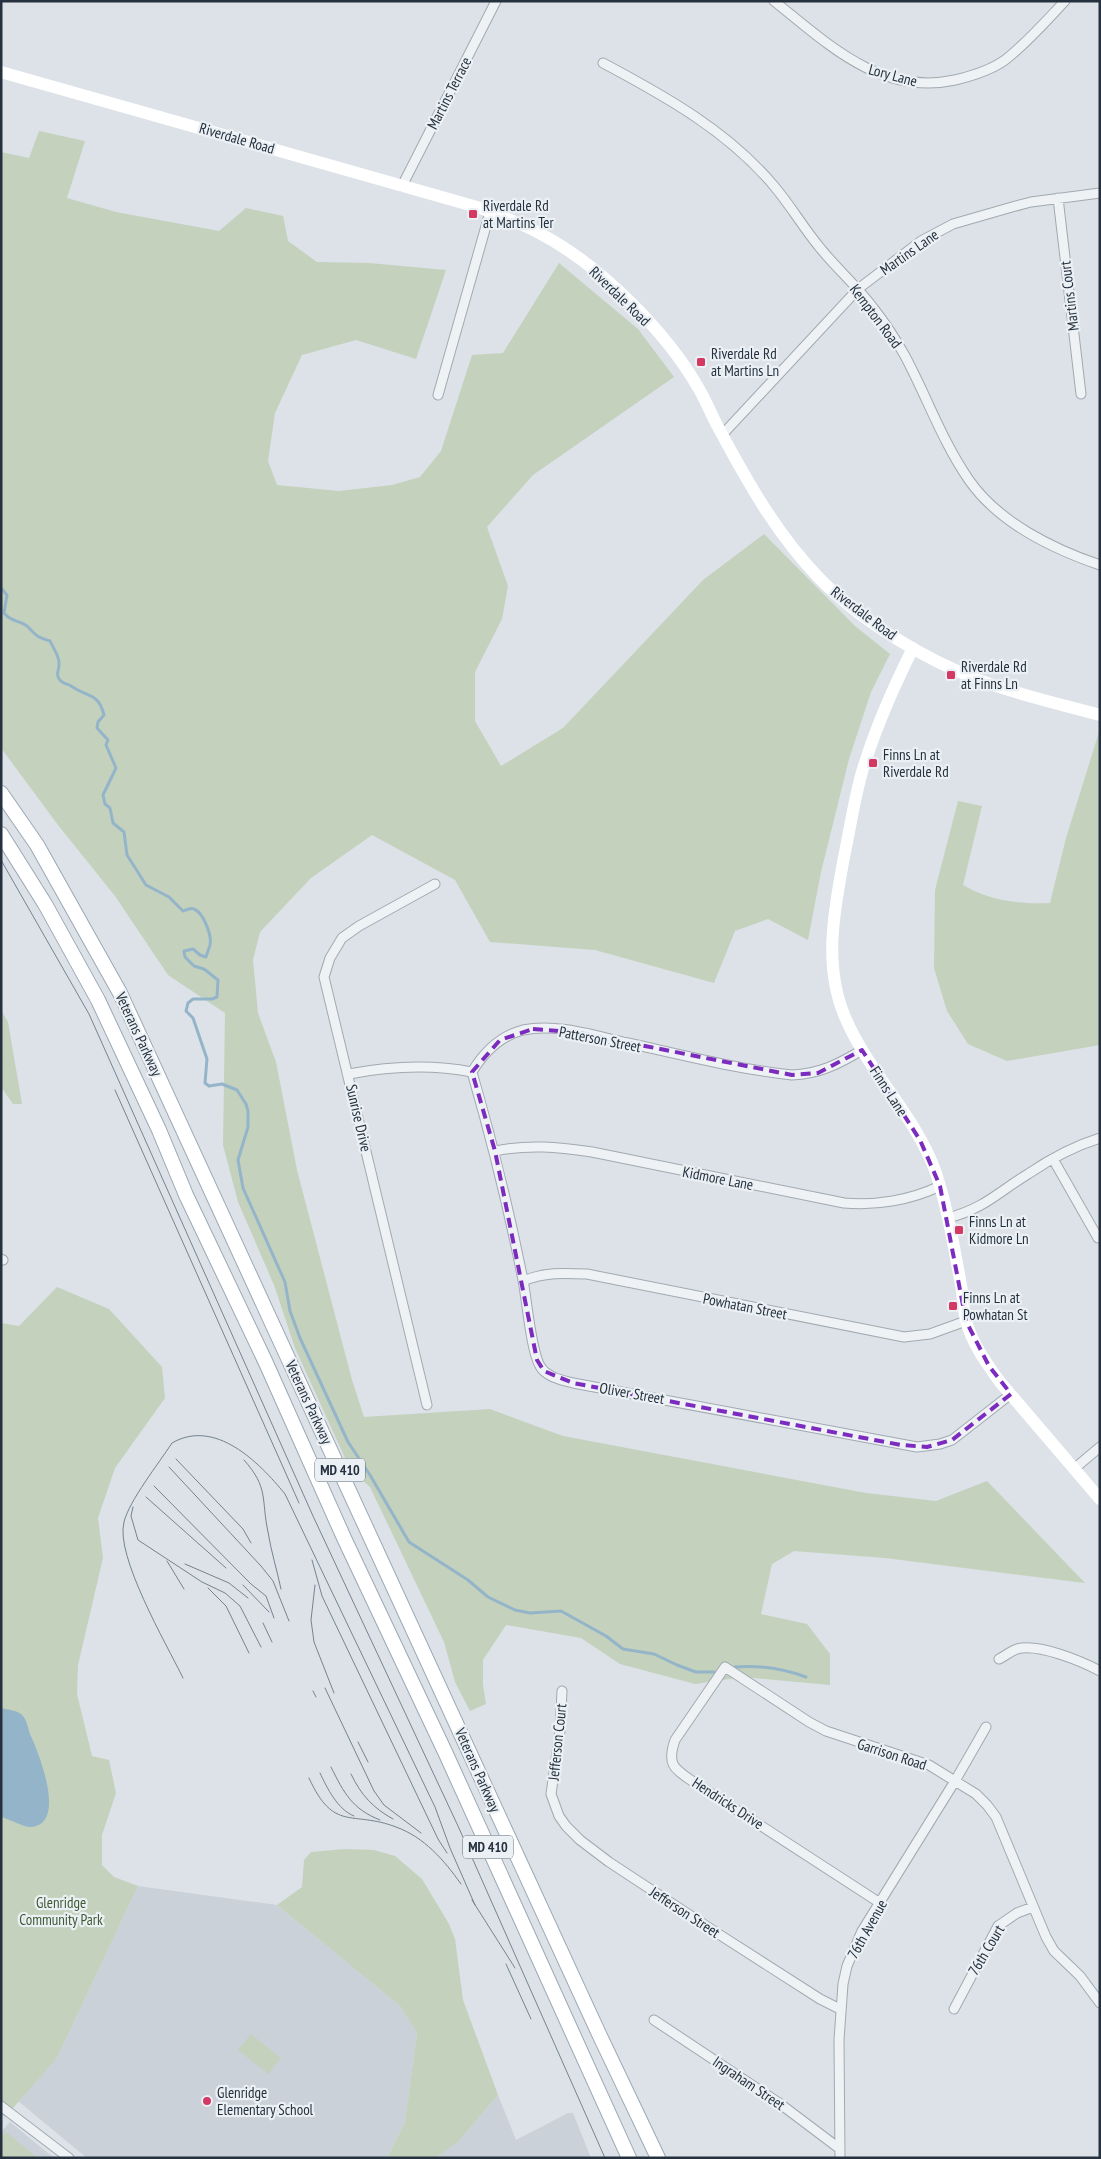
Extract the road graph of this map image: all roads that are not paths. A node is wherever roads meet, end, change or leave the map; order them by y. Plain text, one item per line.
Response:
1 (496, 1) edge
2 (774, 1) edge
3 (1065, 1) edge
4 (603, 63) dead end
5 (1, 72) edge
6 (402, 186) junction
7 (1100, 193) edge
8 (1058, 198) junction
9 (490, 212) junction
10 (858, 289) junction
11 (1081, 394) dead end
12 (438, 395) dead end
13 (722, 435) junction
14 (1100, 565) edge
15 (913, 648) junction
16 (1100, 715) edge
17 (1, 794) edge
18 (1, 834) edge
19 (434, 884) dead end
20 (862, 1050) junction
21 (472, 1072) junction
22 (349, 1074) junction
23 (1100, 1138) edge
24 (495, 1150) junction
25 (1053, 1159) junction
26 (940, 1186) junction
27 (948, 1218) junction
28 (1098, 1238) dead end
29 (523, 1282) junction
30 (966, 1321) junction
31 (1011, 1394) junction
32 (427, 1405) dead end
33 (1100, 1447) edge
34 (1075, 1468) junction
35 (1100, 1499) edge
36 (999, 1658) dead end
37 (725, 1667) joint
38 (1100, 1671) edge
39 (562, 1690) dead end
40 (986, 1727) dead end
41 (955, 1782) junction
42 (551, 1794) joint
43 (880, 1903) junction
44 (1034, 1907) junction
45 (1100, 2003) edge
46 (840, 2009) junction
47 (954, 2009) dead end
48 (654, 2020) dead end
49 (1, 2106) edge
50 (840, 2153) edge
51 (69, 2158) edge
52 (629, 2158) edge
53 (658, 2158) edge

1 - 6 street, Martins Terrace
2 - 3 street, Lory Lane
4 - 10 street, Kempton Road
5 - 6 main road, Riverdale Road
6 - 9 main road, Riverdale Road
7 - 8 street, Martins Lane
8 - 10 street, Martins Lane
8 - 11 street, Martins Court
9 - 12 street
9 - 13 main road, Riverdale Road
10 - 13 street, Martins Lane
10 - 14 street, Kempton Road
13 - 15 main road, Riverdale Road
15 - 16 main road, Riverdale Road
15 - 20 main road, Finns Lane
17 - 53 main road, Veterans Parkway / MD 410
18 - 52 main road, Veterans Parkway / MD 410
19 - 22 street, Sunrise Drive
20 - 21 street, Patterson Street
20 - 26 main road, Finns Lane
21 - 22 street
21 - 24 street, Oliver Street
22 - 32 street, Sunrise Drive
23 - 25 street
24 - 26 street, Kidmore Lane
24 - 29 street, Oliver Street
25 - 27 street
25 - 28 street
26 - 27 main road, Finns Lane
27 - 30 main road, Finns Lane
29 - 30 street, Powhatan Street
29 - 31 street, Oliver Street
30 - 31 main road, Finns Lane
31 - 34 main road, Finns Lane
33 - 34 street
34 - 35 main road, Finns Lane
36 - 38 street
37 - 41 street, Garrison Road
37 - 43 street, Hendricks Drive
39 - 42 street, Jefferson Court
40 - 41 street, 76th Avenue
41 - 43 street, 76th Avenue
41 - 44 street, Garrison Road
42 - 46 street, Jefferson Street
43 - 46 street, 76th Avenue
44 - 45 street, Garrison Road
44 - 47 street, 76th Court
46 - 50 street, 76th Avenue
48 - 50 street, Ingraham Street
49 - 51 street

